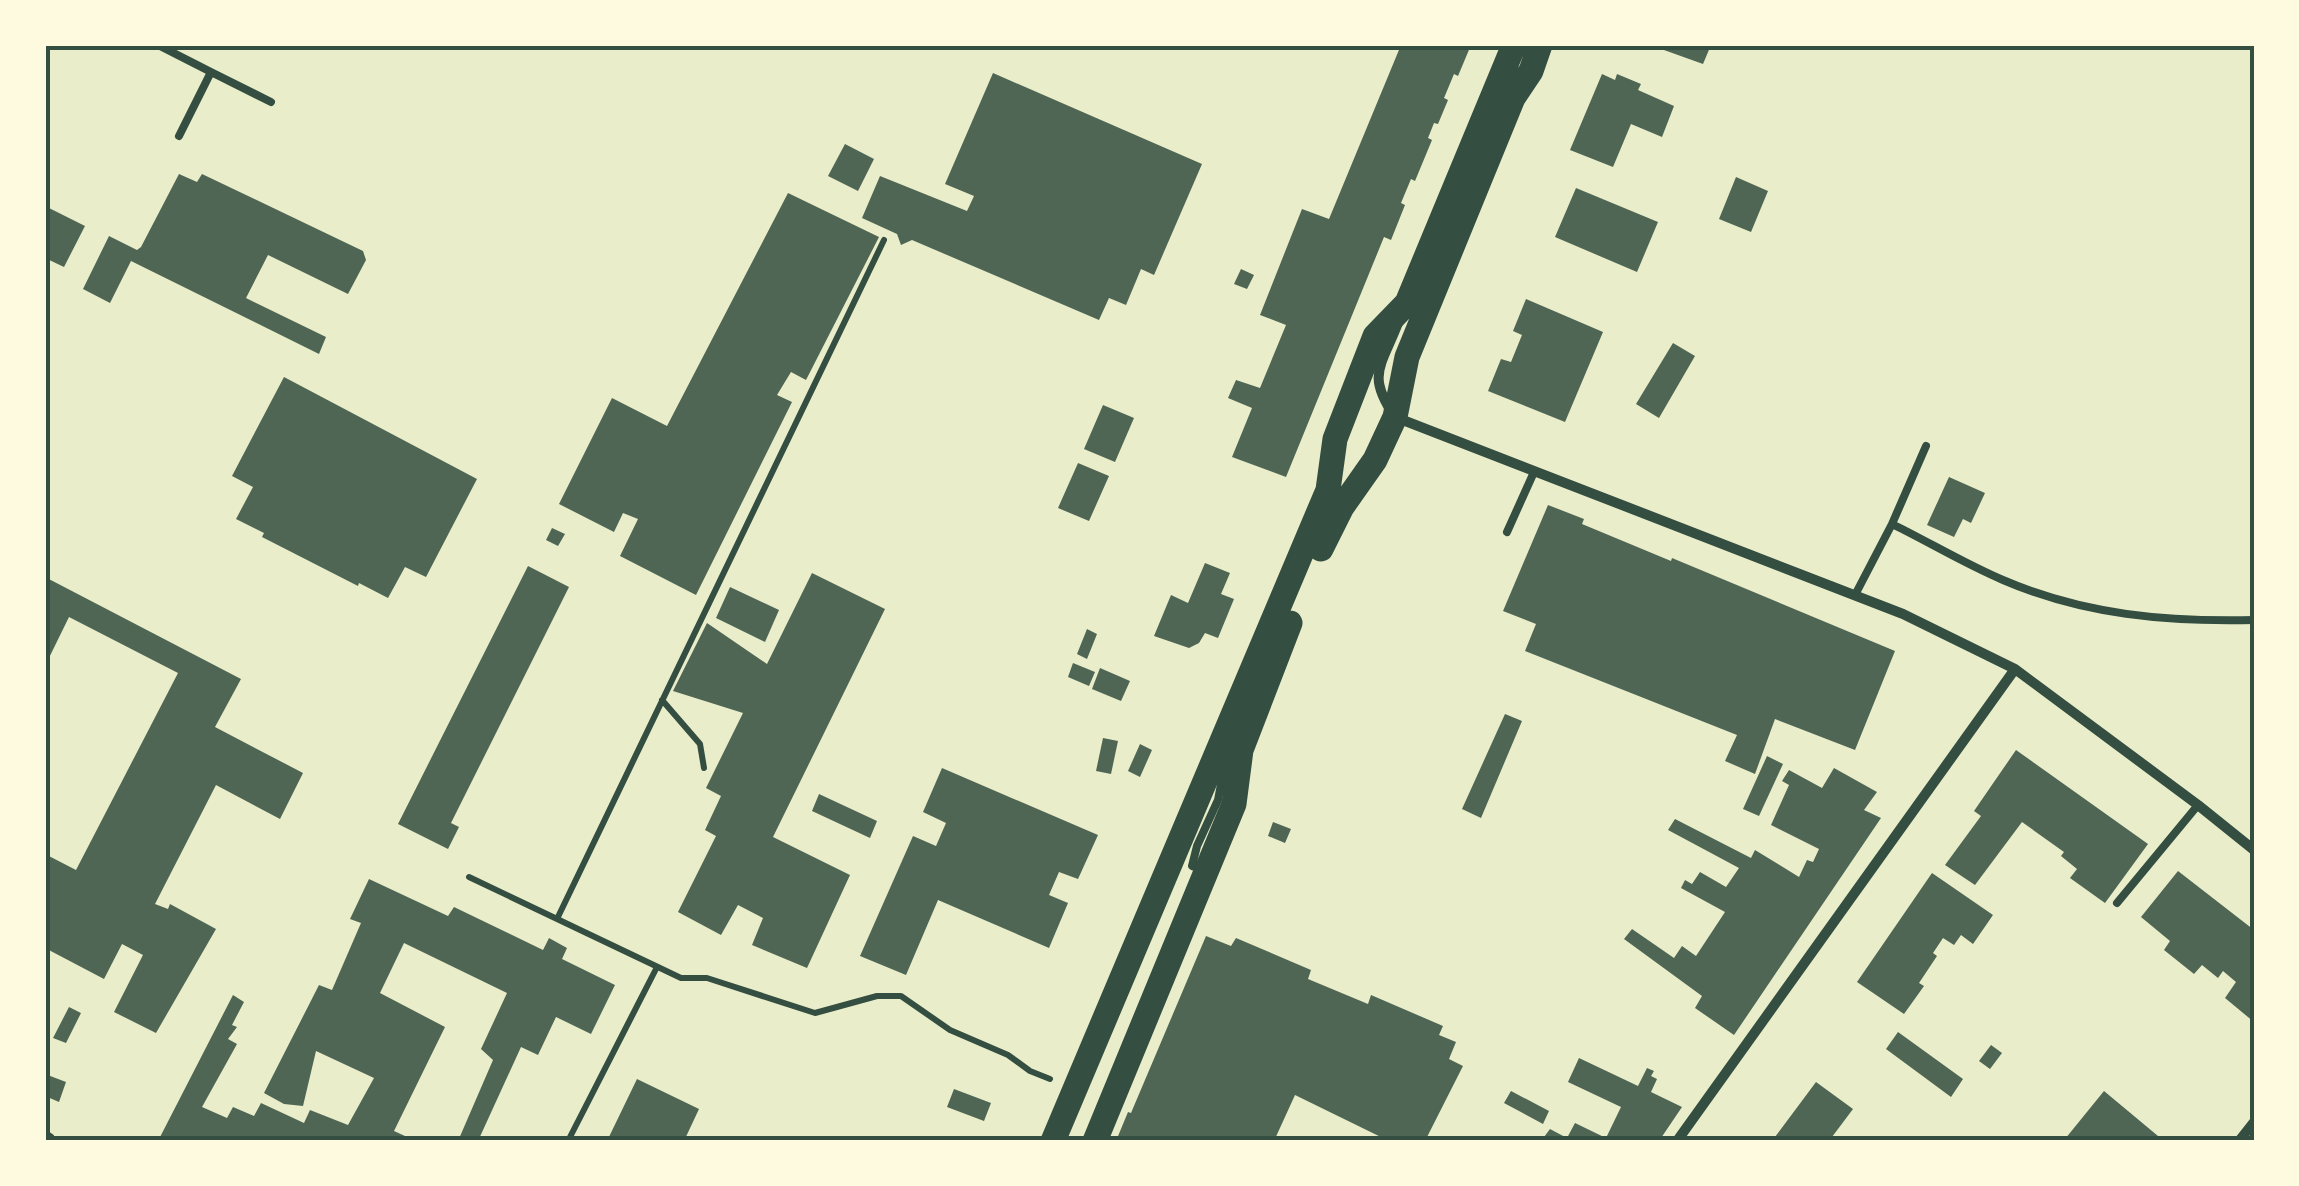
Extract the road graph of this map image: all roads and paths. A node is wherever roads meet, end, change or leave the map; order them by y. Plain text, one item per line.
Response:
1 (158, 45) edge
2 (1514, 45) edge
3 (1540, 45) edge
4 (210, 72) junction
5 (271, 102) dead end
6 (179, 136) dead end
7 (884, 240) dead end
8 (1404, 308) junction
9 (1395, 417) junction
10 (1926, 446) dead end
11 (1534, 472) junction
12 (1892, 524) junction
13 (1508, 532) dead end
14 (1854, 595) junction
15 (2254, 620) edge
16 (2015, 670) junction
17 (662, 700) junction
18 (1230, 724) junction
19 (704, 768) dead end
20 (2198, 804) junction
21 (2254, 850) edge
22 (1205, 870) junction
23 (469, 877) dead end
24 (2118, 903) dead end
25 (557, 919) junction
26 (657, 966) junction
27 (1074, 1088) junction
28 (2254, 1122) edge
29 (568, 1141) edge
30 (1052, 1141) edge
31 (1095, 1141) edge
32 (1677, 1141) edge
33 (2239, 1141) edge

1 - 4 lane
2 - 8 main road
3 - 9 main road
4 - 5 lane
4 - 6 lane
7 - 17 path
8 - 9 street
8 - 18 main road
9 - 11 street
9 - 22 main road
10 - 12 lane
11 - 13 lane
11 - 14 street
12 - 14 lane
12 - 15 lane
14 - 16 street
16 - 20 street
16 - 32 street
17 - 19 path
17 - 25 path
18 - 22 lane
18 - 27 main road
20 - 21 street
20 - 24 lane
22 - 31 main road
23 - 25 path
25 - 26 path
26 - 27 path
26 - 29 path
27 - 30 main road
28 - 33 street

